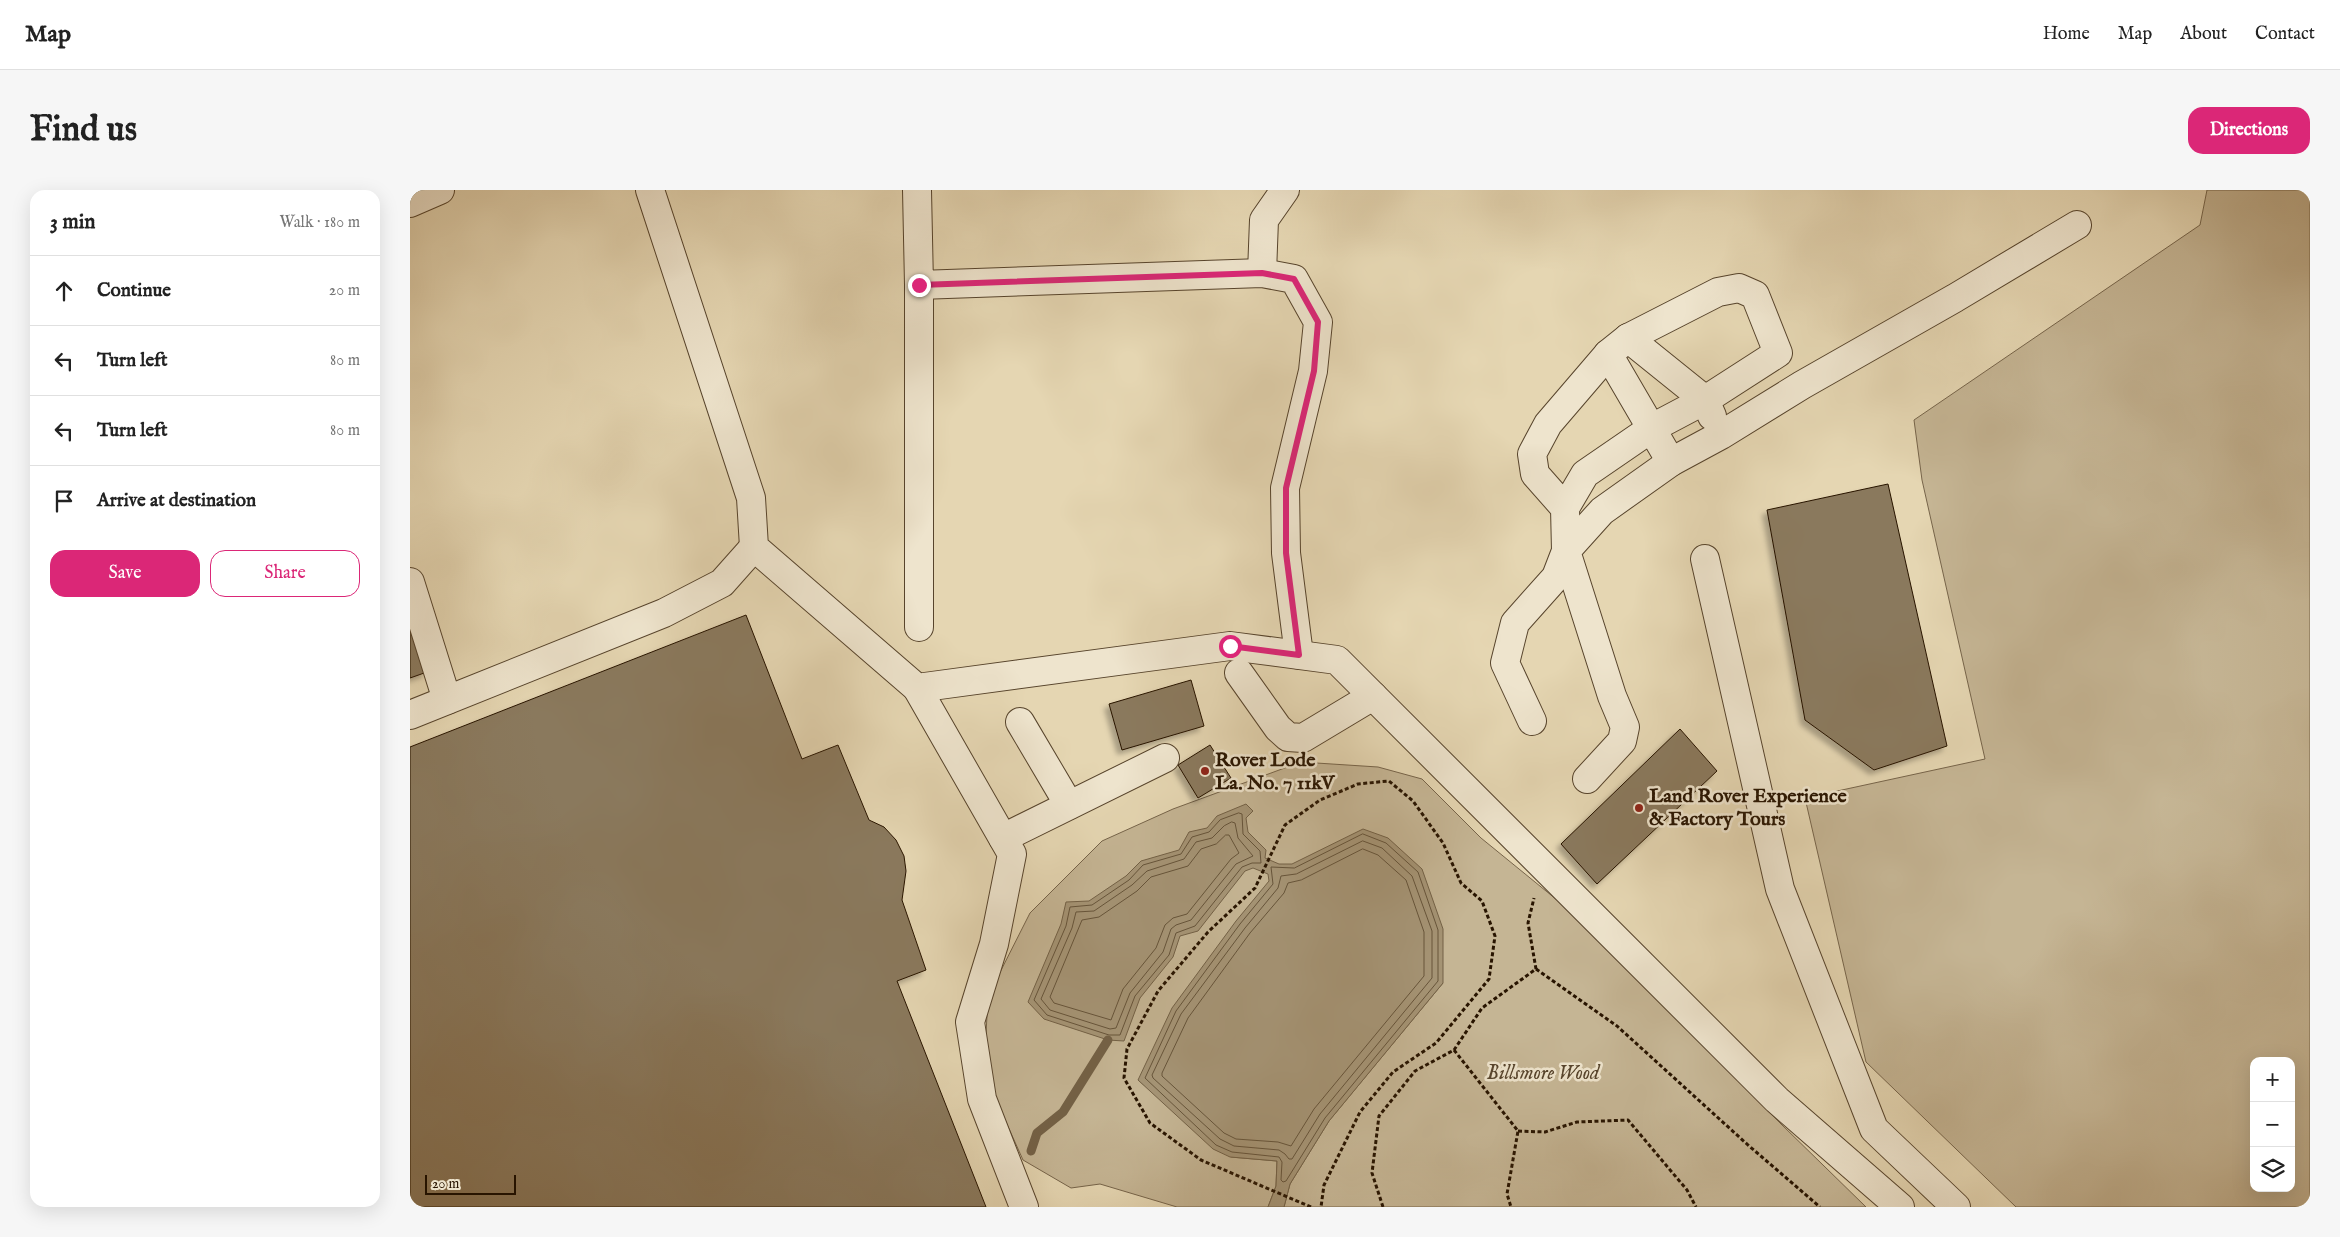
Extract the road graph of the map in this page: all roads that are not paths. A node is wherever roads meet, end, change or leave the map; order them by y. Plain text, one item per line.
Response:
1 (440, 190) edge
2 (650, 190) edge
3 (917, 190) edge
4 (1285, 190) edge
5 (410, 203) edge
6 (2078, 225) dead end
7 (1262, 273) junction
8 (919, 285) junction
9 (1618, 346) junction
10 (1778, 353) junction
11 (1802, 385) junction
12 (1705, 400) junction
13 (1652, 428) junction
14 (1721, 435) junction
15 (1671, 462) junction
16 (1585, 474) junction
17 (1566, 508) junction
18 (1602, 511) junction
19 (754, 548) junction
20 (1566, 552) junction
21 (1705, 559) dead end
22 (410, 582) edge
23 (918, 627) dead end
24 (1299, 655) junction
25 (1239, 674) dead end
26 (917, 688) junction
27 (1373, 696) junction
28 (447, 700) junction
29 (410, 716) edge
30 (1532, 721) dead end
31 (1020, 722) dead end
32 (1165, 758) dead end
33 (1587, 779) dead end
34 (1069, 805) junction
35 (1003, 838) junction
36 (1024, 1207) edge
37 (1900, 1207) edge
38 (1956, 1207) edge

1 - 5 lane
2 - 19 lane
3 - 8 lane
4 - 7 lane
6 - 11 lane
7 - 8 lane
7 - 24 lane
8 - 23 lane
9 - 10 lane
9 - 12 lane
9 - 13 lane
9 - 17 lane
10 - 11 lane
10 - 12 lane
11 - 14 lane
12 - 13 lane
12 - 14 lane
13 - 15 lane
13 - 16 lane
14 - 15 lane
15 - 18 lane
16 - 17 lane
16 - 18 lane
17 - 20 lane
18 - 20 lane
19 - 26 lane
19 - 28 lane
20 - 30 lane
20 - 33 lane
21 - 38 lane
22 - 28 lane
24 - 26 lane
24 - 27 lane
25 - 27 lane
26 - 35 lane
27 - 37 lane
28 - 29 lane
31 - 34 lane
32 - 34 lane
34 - 35 lane
35 - 36 lane

